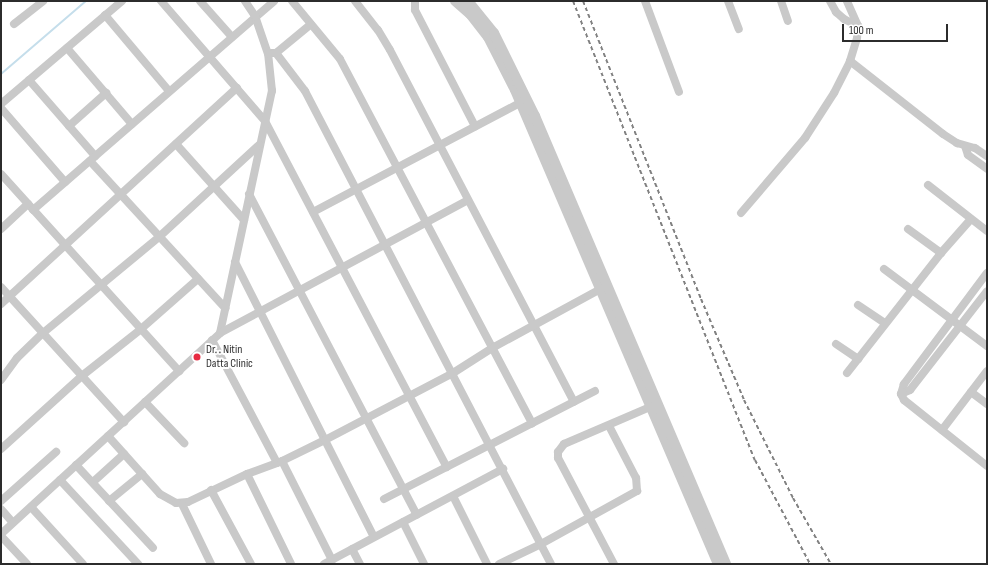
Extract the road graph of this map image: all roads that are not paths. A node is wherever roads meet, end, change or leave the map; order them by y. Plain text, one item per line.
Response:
1 (122, 1) edge
2 (161, 1) edge
3 (200, 1) edge
4 (245, 1) edge
5 (274, 1) edge
6 (292, 1) edge
7 (355, 1) edge
8 (415, 1) edge
9 (455, 1) edge
10 (468, 1) edge
11 (645, 1) edge
12 (728, 1) edge
13 (781, 1) edge
14 (830, 1) edge
15 (847, 1) edge
16 (38, 2) edge
17 (105, 15) junction
18 (256, 16) junction
19 (788, 21) dead end
20 (14, 24) dead end
21 (311, 24) junction
22 (858, 26) junction
23 (738, 29) dead end
24 (232, 37) junction
25 (67, 48) junction
26 (272, 53) junction
27 (209, 56) junction
28 (850, 61) junction
29 (29, 80) junction
30 (236, 88) junction
31 (170, 91) junction
32 (678, 92) dead end
33 (106, 93) junction
34 (520, 103) junction
35 (1, 104) edge
36 (1, 108) edge
37 (265, 121) junction
38 (132, 124) junction
39 (69, 126) junction
40 (475, 126) junction
41 (176, 144) junction
42 (439, 145) junction
43 (259, 146) junction
44 (965, 146) junction
45 (987, 156) edge
46 (92, 158) junction
47 (397, 167) junction
48 (987, 169) edge
49 (1, 174) edge
50 (65, 182) junction
51 (928, 185) dead end
52 (214, 186) junction
53 (356, 189) junction
54 (249, 194) junction
55 (120, 195) junction
56 (468, 200) junction
57 (31, 207) junction
58 (313, 212) junction
59 (741, 213) dead end
60 (971, 219) junction
61 (244, 220) junction
62 (427, 222) junction
63 (1, 229) edge
64 (908, 229) dead end
65 (987, 231) edge
66 (159, 237) junction
67 (385, 244) junction
68 (65, 245) junction
69 (941, 253) junction
70 (235, 262) junction
71 (342, 268) junction
72 (884, 269) dead end
73 (987, 273) edge
74 (198, 279) junction
75 (101, 283) junction
76 (1, 287) edge
77 (603, 287) junction
78 (913, 289) junction
79 (301, 290) junction
80 (987, 291) edge
81 (10, 296) junction
82 (1, 304) edge
83 (858, 305) dead end
84 (225, 308) junction
85 (260, 312) junction
86 (953, 319) junction
87 (885, 323) junction
88 (535, 326) junction
89 (961, 326) junction
90 (142, 329) junction
91 (44, 333) junction
92 (220, 333) junction
93 (212, 340) junction
94 (836, 344) dead end
95 (987, 346) edge
96 (494, 347) junction
97 (858, 359) junction
98 (179, 371) junction
99 (987, 371) edge
100 (453, 373) junction
101 (847, 373) dead end
102 (83, 375) junction
103 (1, 380) edge
104 (595, 390) dead end
105 (971, 392) junction
106 (901, 394) junction
107 (410, 396) junction
108 (145, 402) junction
109 (574, 402) junction
110 (987, 404) edge
111 (650, 407) junction
112 (367, 418) junction
113 (124, 422) junction
114 (532, 423) junction
115 (609, 426) junction
116 (942, 430) junction
117 (108, 436) junction
118 (325, 440) junction
119 (184, 443) dead end
120 (490, 445) junction
121 (1, 449) edge
122 (56, 452) dead end
123 (124, 454) junction
124 (279, 462) junction
125 (76, 465) junction
126 (987, 466) edge
127 (447, 467) junction
128 (503, 469) junction
129 (142, 474) junction
130 (247, 474) junction
131 (60, 480) junction
132 (92, 482) junction
133 (404, 489) junction
134 (211, 490) junction
135 (453, 496) junction
136 (384, 499) dead end
137 (1, 501) edge
138 (109, 501) junction
139 (182, 504) junction
140 (31, 507) junction
141 (1, 509) edge
142 (417, 515) junction
143 (589, 518) junction
144 (403, 522) junction
145 (13, 523) junction
146 (1, 535) edge
147 (374, 537) junction
148 (541, 544) junction
149 (153, 548) dead end
150 (352, 549) junction
151 (332, 560) junction
152 (27, 564) edge
153 (83, 564) edge
154 (138, 564) edge
155 (211, 564) edge
156 (250, 564) edge
157 (291, 564) edge
158 (324, 564) edge
159 (360, 564) edge
160 (424, 564) edge
161 (487, 564) edge
162 (500, 564) edge
163 (551, 564) edge
164 (614, 564) edge
165 (718, 564) edge
166 (726, 564) edge

1 - 17 street
2 - 27 street
3 - 24 street
4 - 18 street
5 - 18 street
6 - 21 street
7 - 42 street
8 - 40 street
9 - 34 street
10 - 77 street
11 - 32 street
12 - 23 street
13 - 19 street
14 - 22 street
15 - 22 street
16 - 20 street
17 - 25 street
17 - 31 street
18 - 24 street
18 - 26 street
21 - 26 street
21 - 47 street
22 - 28 street
24 - 27 street
25 - 29 street
25 - 33 street
26 - 37 street
26 - 53 street
27 - 30 street
27 - 31 street
28 - 44 street
28 - 59 street
29 - 35 street
29 - 39 street
30 - 37 street
30 - 41 street
31 - 38 street
33 - 38 street
33 - 39 street
34 - 40 street
34 - 77 street
36 - 50 street
37 - 43 street
37 - 58 street
38 - 46 street
39 - 46 street
40 - 42 street
41 - 52 street
41 - 55 street
42 - 47 street
42 - 56 street
43 - 52 street
43 - 54 street
44 - 45 street
44 - 48 street
46 - 50 street
46 - 55 street
47 - 53 street
47 - 62 street
49 - 57 street
50 - 57 street
51 - 60 street
52 - 61 street
52 - 66 street
53 - 58 street
53 - 67 street
54 - 61 street
54 - 79 street
55 - 66 street
55 - 68 street
56 - 62 street
56 - 88 street
57 - 63 street
57 - 68 street
58 - 71 street
60 - 65 street
60 - 69 street
61 - 70 street
62 - 67 street
62 - 96 street
64 - 69 street
66 - 74 street
66 - 75 street
67 - 71 street
67 - 100 street
68 - 75 street
68 - 81 street
69 - 78 street
70 - 84 street
70 - 85 street
71 - 79 street
71 - 107 street
72 - 78 street
73 - 86 street
74 - 84 street
74 - 90 street
75 - 90 street
75 - 91 street
76 - 81 street
77 - 88 street
77 - 111 street
77 - 166 street
78 - 86 street
78 - 87 street
79 - 85 street
79 - 112 street
80 - 89 street
81 - 82 street
81 - 91 street
83 - 87 street
84 - 92 street
85 - 92 street
85 - 118 street
86 - 89 street
86 - 106 street
87 - 97 street
88 - 96 street
88 - 109 street
89 - 95 street
89 - 106 street
90 - 98 street
90 - 102 street
91 - 102 street
91 - 103 street
92 - 93 street
93 - 98 street
93 - 124 street
94 - 97 street
96 - 100 street
96 - 114 street
97 - 101 street
98 - 108 street
99 - 105 street
100 - 107 street
100 - 120 street
102 - 113 street
102 - 121 street
104 - 109 street
105 - 110 street
105 - 116 street
106 - 116 street
107 - 112 street
107 - 127 street
108 - 113 street
108 - 119 street
109 - 114 street
111 - 115 street
111 - 165 street
112 - 118 street
112 - 133 street
113 - 117 street
114 - 120 street
115 - 143 street
115 - 143 street
116 - 126 street
117 - 123 street
117 - 125 street
118 - 124 street
118 - 147 street
120 - 127 street
120 - 128 street
122 - 137 street
123 - 129 street
123 - 132 street
124 - 130 street
124 - 151 street
125 - 131 street
125 - 132 street
127 - 133 street
128 - 135 street
128 - 148 street
129 - 138 street
129 - 139 street
130 - 134 street
130 - 157 street
131 - 140 street
131 - 154 street
132 - 138 street
133 - 136 street
133 - 142 street
134 - 139 street
134 - 156 street
135 - 142 street
135 - 161 street
138 - 149 street
139 - 155 street
140 - 145 street
140 - 153 street
141 - 145 street
142 - 144 street
143 - 148 street
143 - 164 street
144 - 147 street
144 - 160 street
145 - 146 street
146 - 152 street
147 - 150 street
148 - 162 street
148 - 163 street
150 - 151 street
150 - 159 street
151 - 158 street

